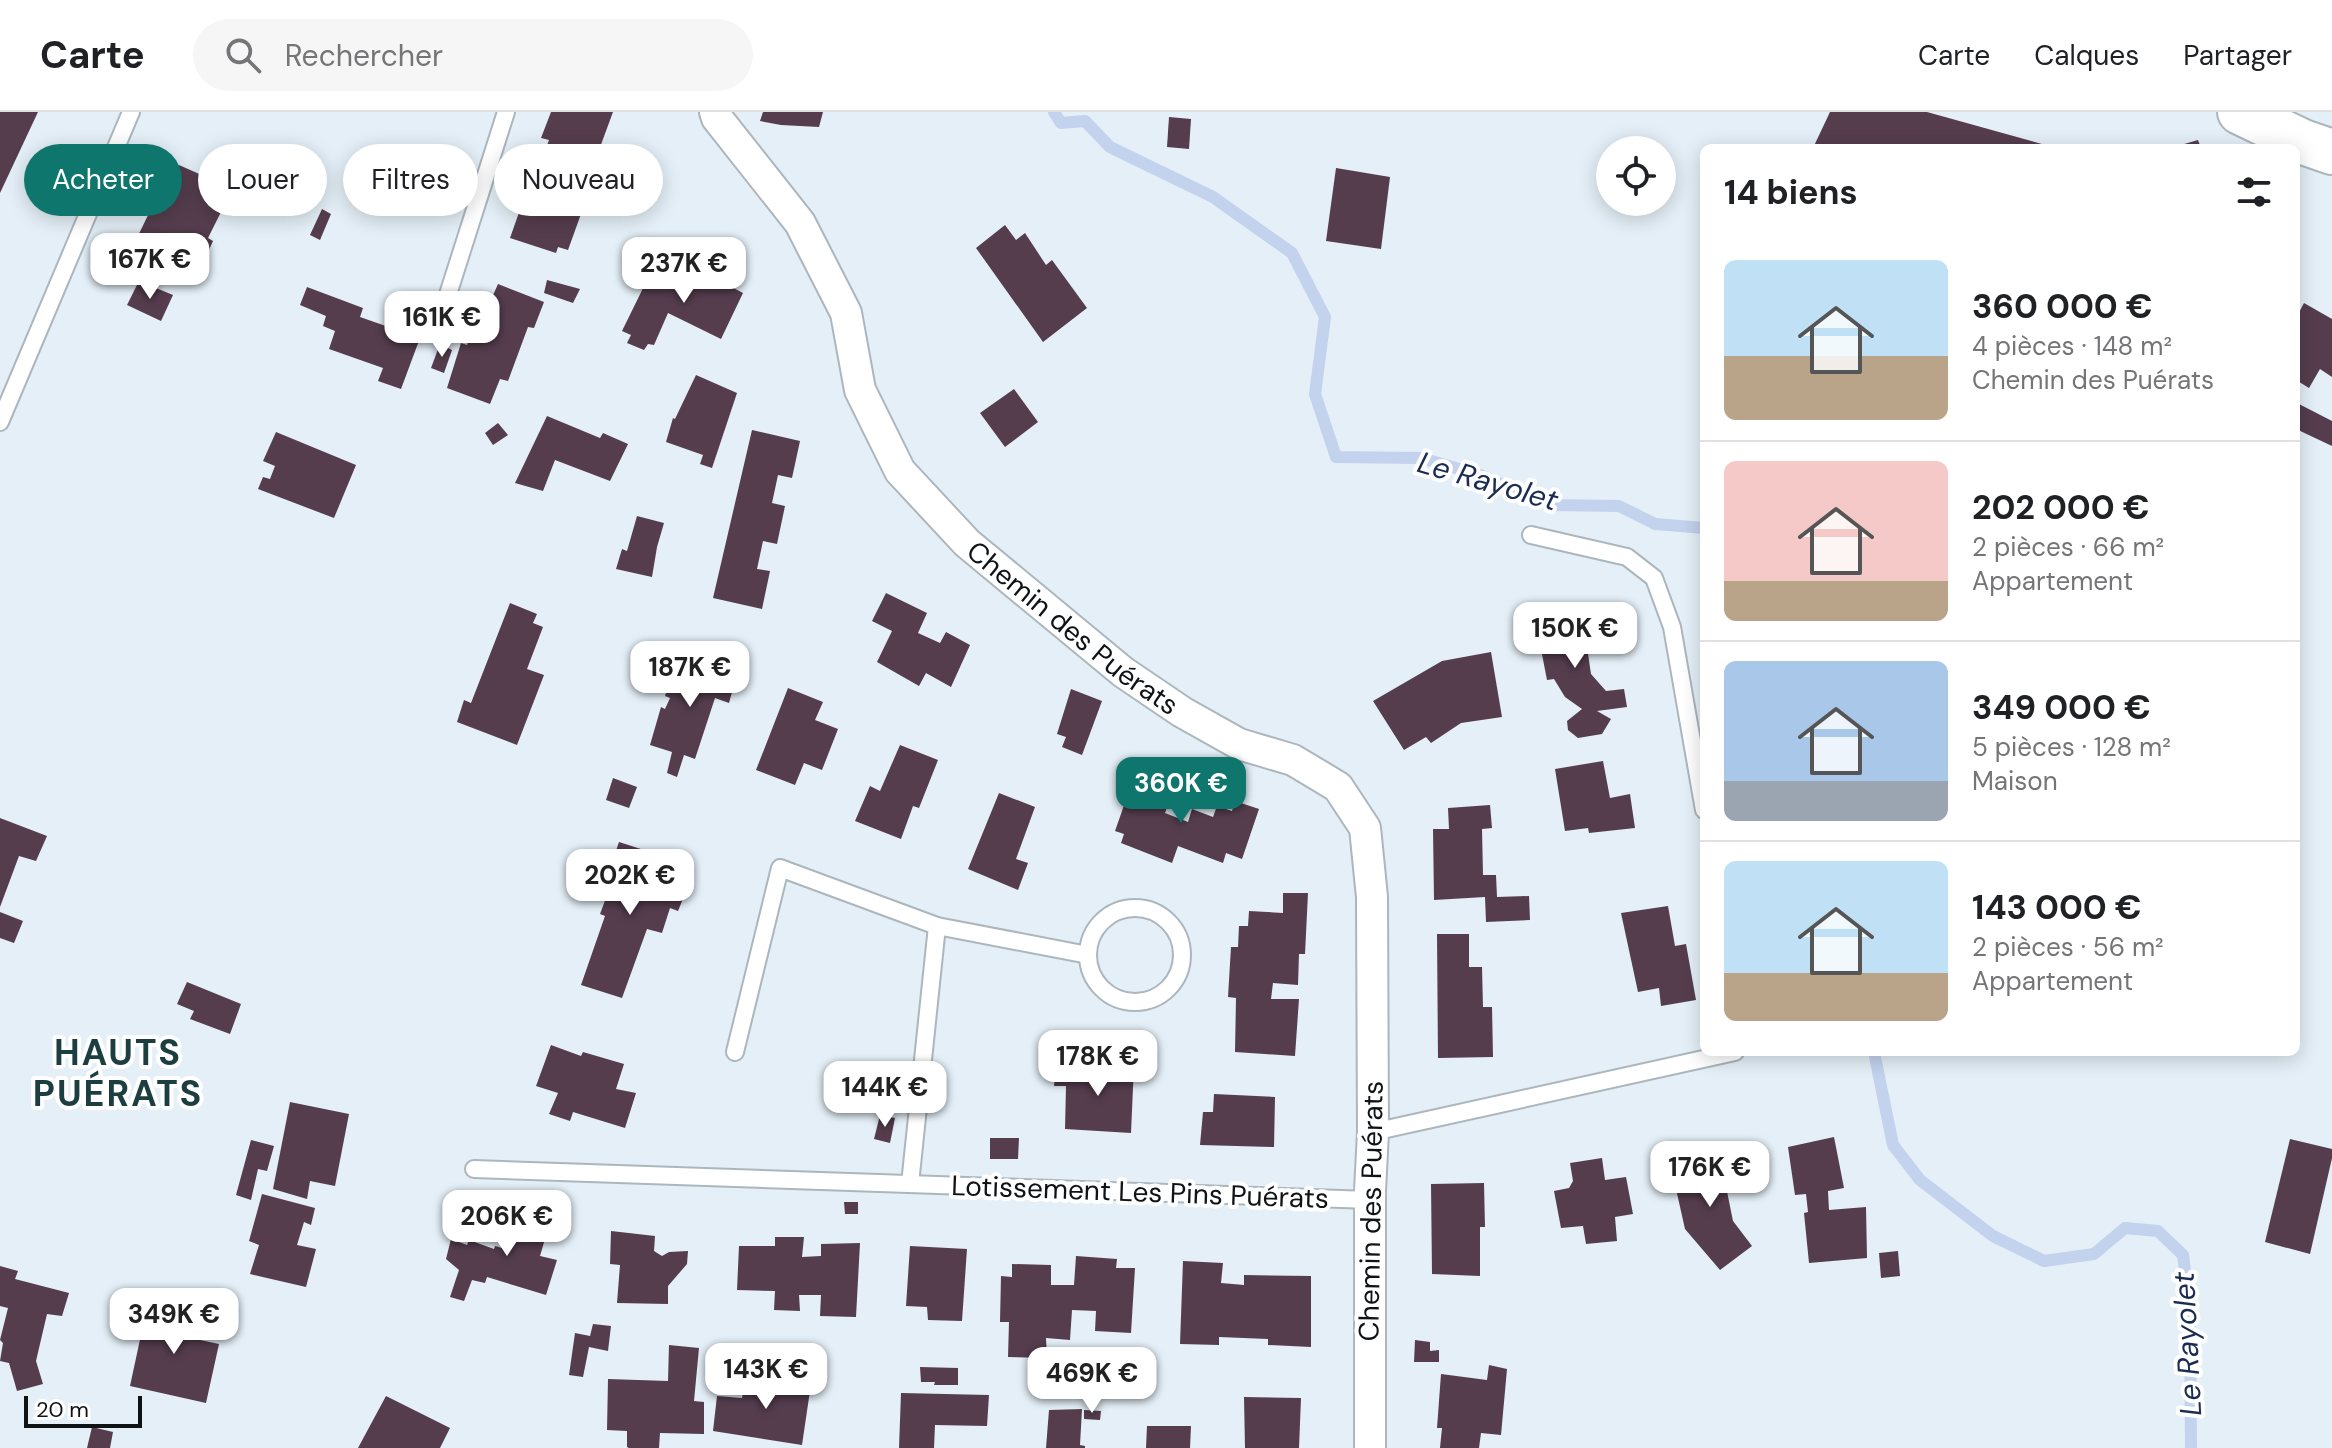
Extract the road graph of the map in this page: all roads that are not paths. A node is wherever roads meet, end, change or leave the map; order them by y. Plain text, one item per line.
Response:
1 (131, 112) edge
2 (506, 112) edge
3 (715, 112) edge
4 (2240, 112) edge
5 (2301, 112) edge
6 (2332, 123) edge
7 (2332, 152) edge
8 (444, 307) dead end
9 (0, 422) edge
10 (1531, 535) dead end
11 (1700, 787) edge
12 (937, 926) junction
13 (1088, 955) junction
14 (735, 1052) dead end
15 (1717, 1056) edge
16 (1373, 1132) junction
17 (474, 1169) dead end
18 (910, 1184) junction
19 (1370, 1200) junction
20 (1370, 1448) edge

1 - 9 lane
2 - 8 lane
3 - 16 street, Chemin des Puérats
4 - 7 main road
5 - 6 main road
10 - 11 lane
12 - 13 lane
12 - 14 lane
12 - 18 lane, Lotissement Les Pins Puérats
13 - 13 lane
15 - 16 lane
16 - 19 street, Chemin des Puérats
17 - 18 lane, Lotissement Les Pins Puérats
18 - 19 lane, Lotissement Les Pins Puérats
19 - 20 street, Chemin des Puérats

